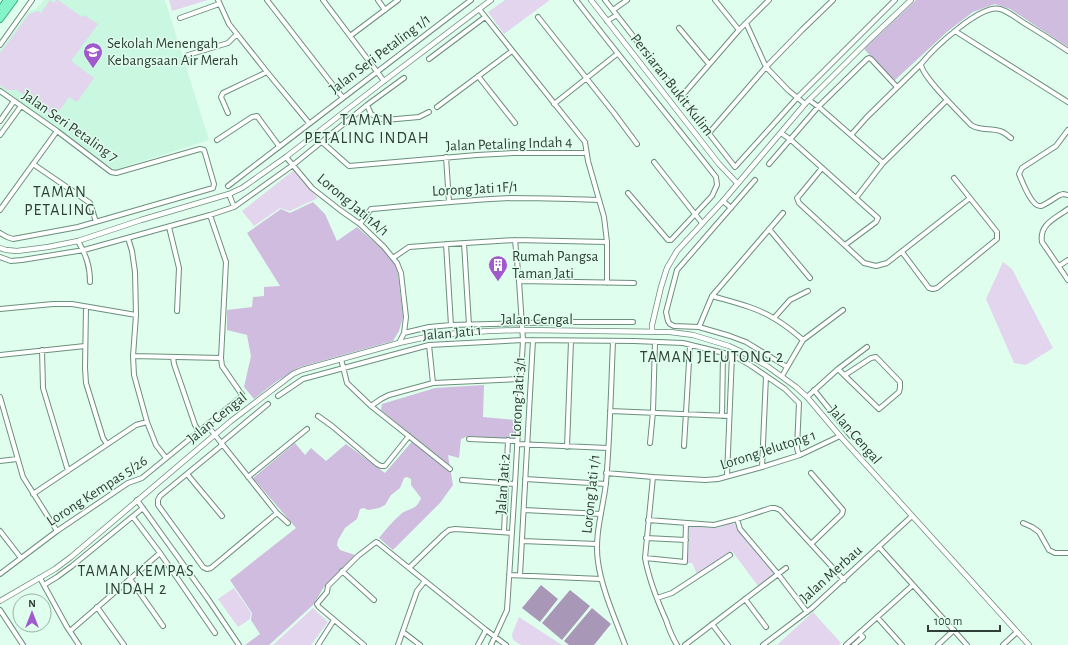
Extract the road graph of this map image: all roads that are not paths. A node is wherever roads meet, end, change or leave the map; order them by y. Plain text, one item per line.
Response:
1 (7, 0) edge
2 (14, 0) edge
3 (32, 0) edge
4 (267, 0) edge
5 (322, 0) edge
6 (378, 0) edge
7 (398, 0) edge
8 (471, 0) edge
9 (491, 0) edge
10 (576, 0) edge
11 (591, 0) edge
12 (605, 0) edge
13 (627, 0) edge
14 (715, 0) edge
15 (770, 0) edge
16 (833, 0) edge
17 (894, 0) edge
18 (911, 0) edge
19 (219, 2) edge
20 (479, 9) junction
21 (0, 10) edge
22 (385, 10) junction
23 (613, 10) junction
24 (617, 15) junction
25 (484, 17) junction
26 (538, 17) dead end
27 (180, 18) dead end
28 (0, 19) edge
29 (607, 21) junction
30 (746, 23) junction
31 (679, 28) dead end
32 (739, 30) junction
33 (955, 31) junction
34 (237, 34) junction
35 (350, 36) junction
36 (0, 46) edge
37 (512, 51) junction
38 (1068, 51) edge
39 (617, 54) junction
40 (188, 55) dead end
41 (429, 59) dead end
42 (709, 64) junction
43 (921, 64) junction
44 (766, 67) junction
45 (267, 72) junction
46 (377, 72) junction
47 (478, 76) junction
48 (404, 78) dead end
49 (586, 78) junction
50 (384, 81) junction
51 (897, 87) junction
52 (0, 91) edge
53 (681, 97) junction
54 (343, 98) junction
55 (797, 98) junction
56 (948, 100) junction
57 (14, 101) junction
58 (807, 102) junction
59 (1068, 102) edge
60 (554, 104) junction
61 (367, 105) junction
62 (21, 106) junction
63 (437, 107) dead end
64 (818, 107) junction
65 (429, 112) dead end
66 (228, 114) dead end
67 (0, 121) edge
68 (310, 123) junction
69 (515, 123) dead end
70 (1068, 130) edge
71 (57, 131) junction
72 (709, 133) junction
73 (781, 133) junction
74 (0, 135) edge
75 (851, 135) junction
76 (1011, 138) dead end
77 (217, 140) dead end
78 (791, 140) junction
79 (322, 142) junction
80 (636, 144) dead end
81 (279, 146) junction
82 (586, 153) junction
83 (286, 157) junction
84 (446, 158) junction
85 (654, 162) dead end
86 (883, 163) junction
87 (33, 164) junction
88 (770, 164) dead end
89 (293, 165) junction
90 (822, 168) junction
91 (954, 178) dead end
92 (755, 180) dead end
93 (737, 184) junction
94 (228, 186) dead end
95 (628, 193) dead end
96 (229, 194) junction
97 (1068, 195) edge
98 (856, 198) junction
99 (970, 198) junction
100 (599, 200) junction
101 (449, 202) junction
102 (723, 202) junction
103 (234, 207) junction
104 (731, 208) junction
105 (1068, 209) edge
106 (0, 210) edge
107 (784, 213) dead end
108 (695, 214) junction
109 (210, 215) junction
110 (96, 222) junction
111 (702, 223) junction
112 (360, 224) junction
113 (168, 227) junction
114 (769, 230) junction
115 (0, 233) edge
116 (128, 238) junction
117 (515, 240) junction
118 (78, 241) junction
119 (607, 242) junction
120 (464, 243) junction
121 (446, 244) junction
122 (845, 245) junction
123 (0, 248) edge
124 (84, 250) junction
125 (902, 252) junction
126 (0, 257) edge
127 (393, 258) junction
128 (1068, 260) edge
129 (1059, 266) junction
130 (810, 278) dead end
131 (1068, 280) edge
132 (519, 281) junction
133 (90, 282) dead end
134 (607, 282) junction
135 (634, 283) dead end
136 (808, 291) dead end
137 (712, 296) junction
138 (86, 307) junction
139 (0, 309) edge
140 (843, 310) dead end
141 (177, 311) dead end
142 (136, 315) junction
143 (774, 318) junction
144 (521, 322) junction
145 (633, 322) dead end
146 (451, 325) junction
147 (469, 325) junction
148 (698, 327) junction
149 (522, 330) junction
150 (652, 332) junction
151 (404, 333) junction
152 (523, 340) junction
153 (533, 340) junction
154 (803, 340) junction
155 (571, 341) junction
156 (613, 341) junction
157 (655, 342) junction
158 (399, 343) junction
159 (429, 345) junction
160 (690, 345) junction
161 (85, 346) junction
162 (730, 346) junction
163 (867, 347) dead end
164 (42, 350) junction
165 (723, 353) junction
166 (0, 355) edge
167 (730, 355) junction
168 (133, 356) junction
169 (173, 357) junction
170 (221, 358) junction
171 (341, 359) junction
172 (788, 367) junction
173 (344, 369) junction
174 (838, 370) junction
175 (845, 375) junction
176 (766, 376) junction
177 (782, 376) junction
178 (521, 379) junction
179 (433, 384) junction
180 (814, 390) junction
181 (278, 396) dead end
182 (0, 397) edge
183 (807, 397) junction
184 (268, 404) dead end
185 (371, 406) junction
186 (610, 411) junction
187 (653, 412) junction
188 (686, 414) junction
189 (318, 416) dead end
190 (722, 416) junction
191 (729, 416) junction
192 (6, 418) junction
193 (0, 419) edge
194 (147, 422) junction
195 (206, 425) junction
196 (307, 429) dead end
197 (199, 431) junction
198 (215, 435) junction
199 (409, 436) junction
200 (840, 436) junction
201 (851, 436) dead end
202 (469, 438) dead end
203 (508, 440) junction
204 (517, 442) junction
205 (650, 443) dead end
206 (107, 444) junction
207 (221, 444) junction
208 (527, 444) junction
209 (567, 446) junction
210 (684, 446) dead end
211 (608, 448) junction
212 (800, 455) junction
213 (166, 458) junction
214 (17, 459) junction
215 (0, 461) edge
216 (762, 467) junction
217 (450, 469) dead end
218 (68, 471) junction
219 (606, 473) junction
220 (811, 473) dead end
221 (187, 474) junction
222 (248, 476) junction
223 (727, 476) junction
224 (653, 477) junction
225 (525, 479) junction
226 (462, 480) dead end
227 (507, 484) junction
228 (515, 484) junction
229 (606, 484) junction
230 (33, 494) junction
231 (137, 500) junction
232 (143, 508) junction
233 (524, 510) junction
234 (277, 513) junction
235 (601, 514) junction
236 (222, 516) dead end
237 (912, 516) junction
238 (133, 517) junction
239 (737, 519) junction
240 (648, 520) junction
241 (288, 523) dead end
242 (686, 523) junction
243 (1024, 523) dead end
244 (0, 531) edge
245 (56, 531) junction
246 (504, 532) junction
247 (512, 533) junction
248 (646, 538) junction
249 (686, 540) junction
250 (522, 541) junction
251 (597, 544) junction
252 (811, 544) junction
253 (879, 547) junction
254 (1068, 553) edge
255 (160, 554) junction
256 (730, 555) dead end
257 (21, 558) junction
258 (645, 558) junction
259 (409, 568) junction
260 (786, 568) dead end
261 (342, 571) junction
262 (0, 574) edge
263 (778, 574) junction
264 (509, 575) junction
265 (520, 575) junction
266 (40, 578) junction
267 (130, 579) junction
268 (601, 579) junction
269 (844, 580) junction
270 (425, 581) junction
271 (44, 585) junction
272 (913, 585) junction
273 (657, 598) junction
274 (745, 599) junction
275 (374, 600) dead end
276 (0, 601) edge
277 (97, 607) junction
278 (0, 610) edge
279 (807, 612) junction
280 (877, 617) junction
281 (334, 620) junction
282 (712, 624) junction
283 (163, 626) dead end
284 (766, 627) dead end
285 (486, 630) junction
286 (954, 630) junction
287 (70, 631) junction
288 (403, 632) junction
289 (1017, 632) junction
290 (216, 633) dead end
291 (859, 633) junction
292 (495, 637) junction
293 (22, 645) edge
294 (78, 645) edge
295 (124, 645) edge
296 (239, 645) edge
297 (318, 645) edge
298 (364, 645) edge
299 (398, 645) edge
300 (420, 645) edge
301 (478, 645) edge
302 (491, 645) edge
303 (506, 645) edge
304 (625, 645) edge
305 (678, 645) edge
306 (684, 645) edge
307 (728, 645) edge
308 (763, 645) edge
309 (846, 645) edge
310 (854, 645) edge
311 (902, 645) edge
312 (938, 645) edge
313 (967, 645) edge
314 (1003, 645) edge
315 (1029, 645) edge

1 - 21 main road
2 - 28 main road
3 - 36 street
4 - 54 street
5 - 35 street
6 - 22 street
7 - 22 street
8 - 46 street, Jalan Seri Petaling 1/1
9 - 20 street
10 - 39 street
11 - 29 street, Persiaran Bukit Kulim
12 - 23 street
13 - 23 street
14 - 32 street
15 - 30 street
16 - 44 street
17 - 55 street
18 - 58 street
19 - 27 street
19 - 34 street
20 - 25 street
20 - 50 street
22 - 35 street
23 - 24 street
24 - 29 street
24 - 53 street
25 - 37 street
25 - 41 street
26 - 49 street
29 - 93 street, Persiaran Bukit Kulim
30 - 32 street
30 - 44 street
31 - 42 street
32 - 42 street
33 - 38 street
33 - 43 street
33 - 59 street
34 - 40 street
34 - 45 street
35 - 46 street
37 - 47 street
37 - 60 street
39 - 49 street
39 - 108 street
42 - 53 street
43 - 51 street
43 - 56 street
44 - 55 street
44 - 72 street
45 - 66 street
45 - 68 street
46 - 50 street
46 - 54 street, Jalan Seri Petaling 1/1
47 - 63 street
47 - 69 street
48 - 61 street
49 - 60 street
49 - 80 street
50 - 83 street
51 - 64 street
51 - 75 street
52 - 57 street, Jalan Seri Petaling 7
53 - 72 street
54 - 68 street, Jalan Seri Petaling 1/1
55 - 58 street
55 - 72 street
56 - 76 street
56 - 86 street
57 - 62 street, Jalan Seri Petaling 7
57 - 67 street
58 - 64 street
58 - 73 street
60 - 82 street
61 - 65 street
61 - 79 street
62 - 71 street, Jalan Seri Petaling 7
62 - 74 street
64 - 75 street
64 - 78 street
68 - 81 street, Jalan Seri Petaling 1/1
70 - 97 street
71 - 87 street
71 - 110 street, Jalan Seri Petaling 7
73 - 78 street
73 - 93 street
75 - 86 street
77 - 81 street
78 - 88 street
78 - 90 street
79 - 84 street, Jalan Petaling Indah 4
79 - 89 street
81 - 94 street, Jalan Seri Petaling 1/1
82 - 84 street, Jalan Petaling Indah 4
82 - 100 street
83 - 89 street, Lorong Jati 1A/1
83 - 96 street
84 - 101 street
85 - 108 street
86 - 98 street
87 - 106 street
87 - 110 street
89 - 103 street
89 - 112 street, Lorong Jati 1A/1
90 - 98 street
90 - 122 street
91 - 99 street
92 - 104 street
93 - 102 street
95 - 108 street
96 - 103 street
96 - 118 street
98 - 122 street
99 - 125 street
99 - 125 street
100 - 101 street, Lorong Jati 1F/1
100 - 119 street
101 - 112 street, Lorong Jati 1F/1
102 - 104 street
102 - 111 street
103 - 109 street
104 - 148 street
105 - 129 street
107 - 114 street
108 - 111 street
109 - 113 street
109 - 170 street
110 - 115 street
111 - 150 street
112 - 127 street, Lorong Jati 1A/1
113 - 116 street
113 - 141 street
114 - 130 street
114 - 137 street
116 - 124 street
116 - 142 street
117 - 119 street
117 - 120 street
117 - 132 street
118 - 123 street
118 - 124 street
119 - 134 street
120 - 121 street
120 - 147 street
121 - 127 street
121 - 146 street
122 - 125 street
124 - 126 street
124 - 133 street
127 - 151 street, Lorong Jati 1A/1
128 - 129 street
129 - 131 street
132 - 134 street
132 - 144 street
134 - 135 street
136 - 143 street
137 - 143 street
137 - 148 street
138 - 139 street
138 - 142 street
138 - 161 street
140 - 154 street
142 - 168 street
143 - 154 street
144 - 145 street
144 - 147 street
144 - 149 street
146 - 147 street
146 - 151 street
148 - 172 street
149 - 150 street, Jalan Cengal
149 - 152 street, Jalan Jati 2
149 - 158 street, Jalan Cengal
150 - 162 street, Jalan Cengal
151 - 158 street, Lorong Jati 1A/1
152 - 153 street, Jalan Jati 1
152 - 159 street, Jalan Jati 1
152 - 178 street, Jalan Jati 2
153 - 155 street, Jalan Jati 1
153 - 208 street, Lorong Jati 3/1
154 - 172 street
155 - 156 street, Jalan Jati 1
155 - 209 street
156 - 157 street, Jalan Jati 1
156 - 186 street, Lorong Jati 1/1
157 - 160 street, Jalan Jati 1
157 - 187 street
158 - 171 street, Jalan Cengal
159 - 173 street, Jalan Jati 1
159 - 179 street
160 - 165 street, Jalan Jati 1
160 - 188 street
161 - 164 street
161 - 206 street
162 - 167 street
162 - 177 street, Jalan Cengal
163 - 174 street
164 - 166 street
164 - 218 street
165 - 167 street, Jalan Jati 1
165 - 190 street
167 - 176 street, Jalan Jati 1
167 - 191 street
168 - 169 street
168 - 194 street
169 - 170 street
169 - 197 street
170 - 195 street, Lorong Kempas 5/26
171 - 173 street
171 - 198 street, Jalan Cengal
172 - 177 street
173 - 181 street, Jalan Jati 1
173 - 185 street
174 - 175 street
174 - 180 street
175 - 175 street
176 - 212 street, Jalan Jati 1
176 - 216 street
177 - 183 street, Jalan Cengal
178 - 179 street
178 - 204 street, Jalan Jati 2
179 - 185 street
180 - 183 street
180 - 201 street
182 - 192 street
183 - 200 street, Jalan Cengal
184 - 207 street
185 - 199 street
186 - 187 street
186 - 211 street, Lorong Jati 1/1
187 - 188 street
187 - 205 street
188 - 190 street
188 - 210 street
189 - 199 street
190 - 191 street
191 - 223 street
192 - 193 street
192 - 214 street
194 - 206 street
194 - 213 street
195 - 197 street, Lorong Kempas 5/26
195 - 198 street
196 - 222 street
197 - 213 street, Lorong Kempas 5/26
198 - 207 street
198 - 231 street, Jalan Cengal
199 - 217 street
200 - 212 street, Lorong Jelutong 1
200 - 237 street, Jalan Cengal
202 - 203 street
203 - 204 street
203 - 227 street
204 - 208 street
204 - 228 street, Jalan Jati 2
206 - 218 street
207 - 221 street
207 - 222 street
208 - 209 street
208 - 225 street, Lorong Jati 3/1
209 - 211 street
211 - 219 street, Lorong Jati 1/1
212 - 216 street, Lorong Jelutong 1
213 - 245 street, Lorong Kempas 5/26
214 - 215 street
214 - 230 street
216 - 223 street, Lorong Jelutong 1
218 - 230 street
219 - 224 street, Lorong Jelutong 1
219 - 229 street, Lorong Jati 1/1
220 - 252 street
221 - 234 street
221 - 236 street
222 - 234 street
223 - 224 street, Lorong Jelutong 1
224 - 240 street
225 - 229 street
225 - 233 street, Lorong Jati 3/1
226 - 227 street
227 - 228 street
227 - 246 street
228 - 247 street, Jalan Jati 2
229 - 235 street, Lorong Jati 1/1
230 - 245 street
231 - 232 street
231 - 266 street, Jalan Cengal
232 - 238 street
232 - 296 street
233 - 235 street
233 - 250 street, Lorong Jati 3/1
234 - 241 street
235 - 251 street, Lorong Jati 1/1
237 - 253 street, Jalan Merbau
237 - 289 street, Jalan Cengal
238 - 255 street
238 - 271 street
239 - 242 street
239 - 252 street
239 - 263 street
240 - 242 street
240 - 248 street
242 - 249 street
243 - 254 street
244 - 257 street
245 - 257 street, Lorong Kempas 5/26
246 - 247 street
246 - 259 street
247 - 264 street, Jalan Jati 2
248 - 249 street
248 - 258 street
249 - 258 street
250 - 251 street
250 - 265 street, Lorong Jati 3/1
251 - 268 street, Lorong Jati 1/1
252 - 269 street
253 - 269 street, Jalan Merbau
253 - 272 street
255 - 267 street
255 - 290 street
256 - 273 street
257 - 262 street, Lorong Kempas 5/26
258 - 273 street
259 - 261 street
259 - 270 street
260 - 263 street
261 - 275 street
261 - 281 street
263 - 274 street
263 - 279 street
264 - 265 street
264 - 292 street, Jalan Jati 2
265 - 268 street
266 - 271 street
266 - 276 street, Jalan Cengal
267 - 277 street
267 - 283 street
268 - 304 street, Lorong Jati 1/1
269 - 279 street, Jalan Merbau
270 - 285 street
270 - 288 street
271 - 287 street
272 - 280 street
272 - 286 street
273 - 305 street
274 - 282 street
274 - 284 street
277 - 287 street
277 - 295 street
278 - 293 street
279 - 308 street, Jalan Merbau
280 - 291 street
280 - 311 street
281 - 297 street
281 - 298 street
282 - 306 street
282 - 307 street
285 - 292 street
285 - 301 street
286 - 312 street
286 - 313 street
287 - 294 street
288 - 299 street
288 - 300 street
289 - 314 street
289 - 315 street, Jalan Cengal
291 - 309 street
291 - 310 street
292 - 302 street, Jalan Jati 2
292 - 303 street

